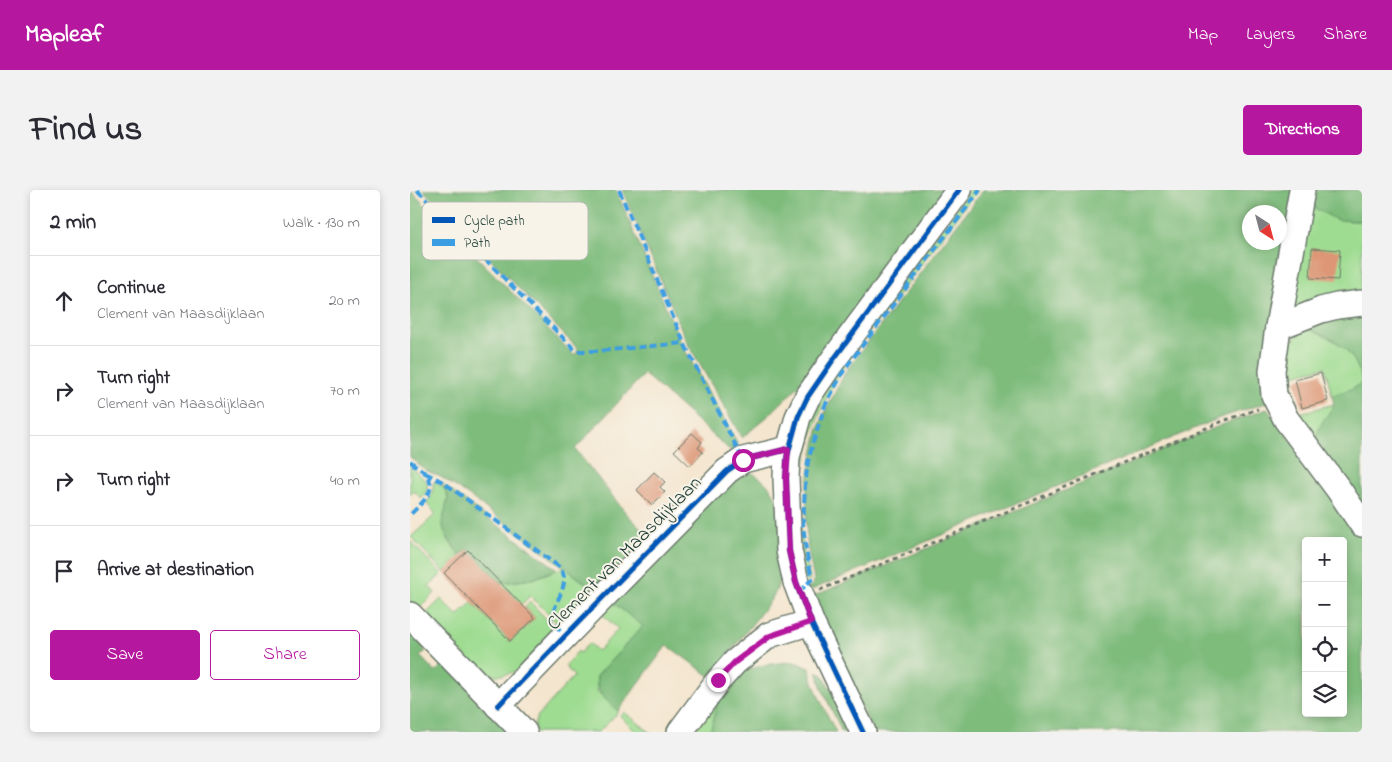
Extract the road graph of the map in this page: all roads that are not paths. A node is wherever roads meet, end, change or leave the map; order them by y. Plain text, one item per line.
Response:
1 (959, 190) edge
2 (1302, 190) edge
3 (1362, 303) edge
4 (1278, 327) junction
5 (788, 449) junction
6 (1362, 524) edge
7 (410, 615) edge
8 (811, 622) junction
9 (498, 706) junction
10 (524, 732) edge
11 (680, 732) edge
12 (863, 732) edge

1 - 5 street
2 - 4 street
3 - 4 street
4 - 6 street
5 - 8 street
5 - 9 street, Clement van Maasdijklaan
7 - 9 street
8 - 11 street
8 - 12 street
9 - 10 street

